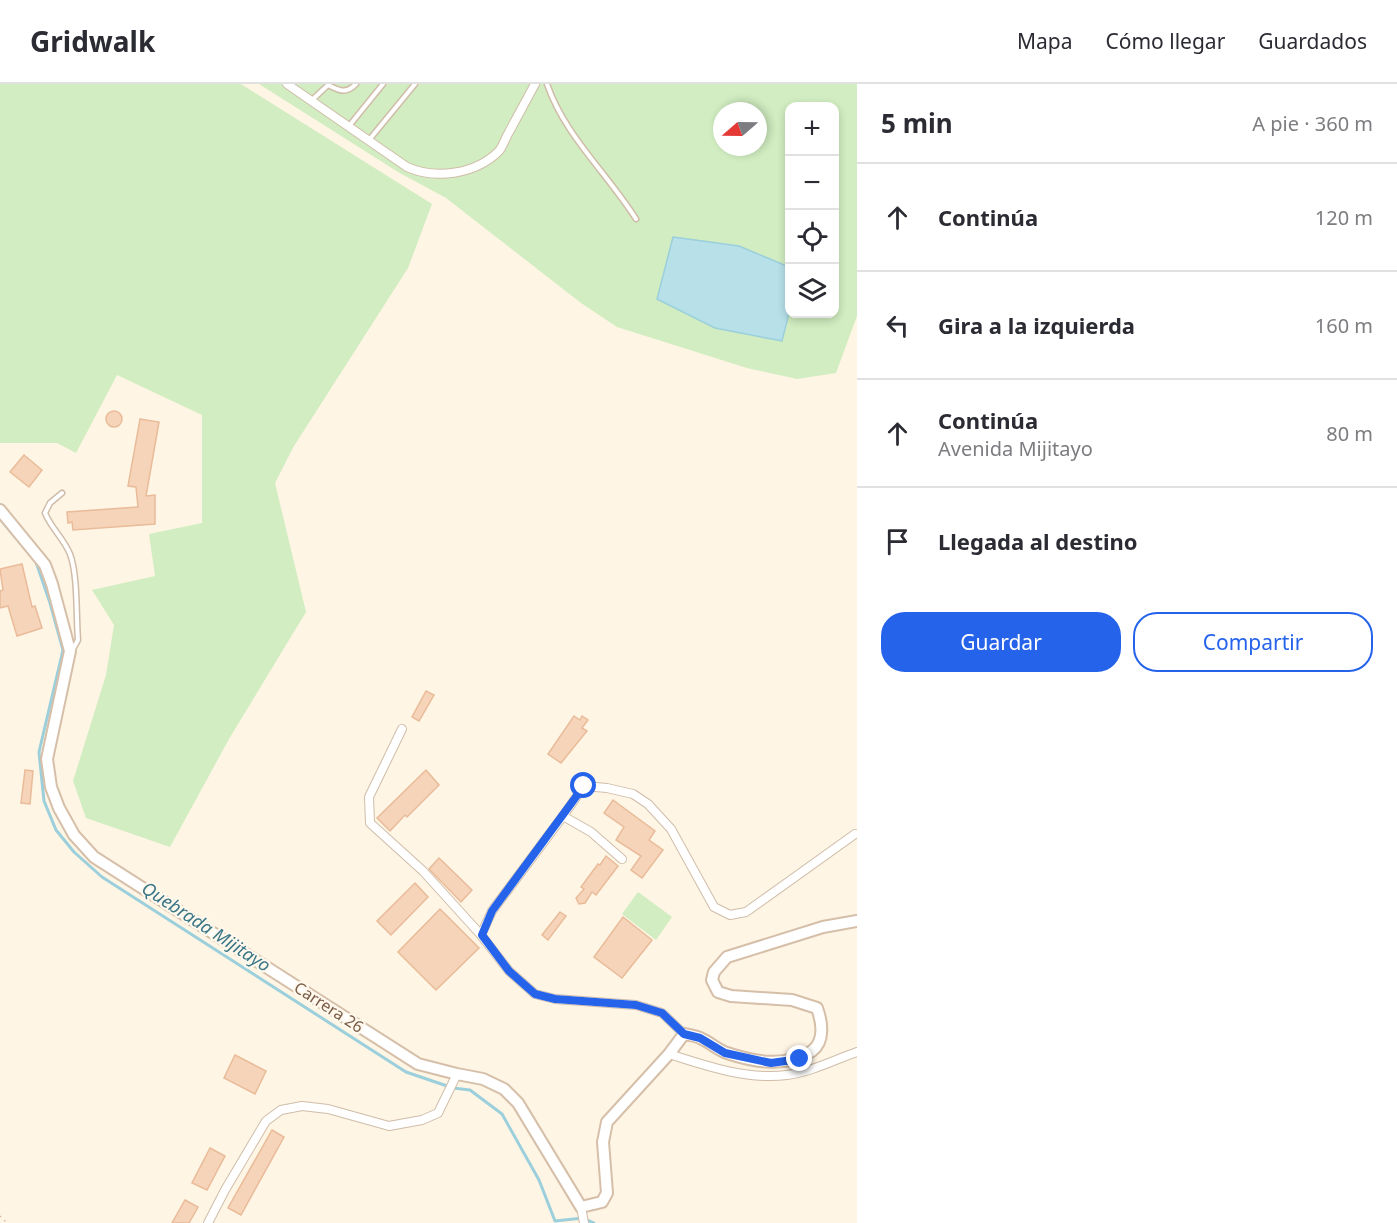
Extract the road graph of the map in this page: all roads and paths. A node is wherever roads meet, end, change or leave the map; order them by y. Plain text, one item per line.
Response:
1 (287, 84) edge
2 (356, 84) edge
3 (382, 84) edge
4 (415, 84) edge
5 (535, 84) edge
6 (547, 84) edge
7 (328, 85) edge
8 (312, 101) junction
9 (349, 127) junction
10 (369, 140) junction
11 (636, 219) dead end
12 (62, 493) dead end
13 (0, 510) edge
14 (70, 651) junction
15 (402, 729) dead end
16 (563, 816) junction
17 (855, 834) dead end
18 (621, 859) dead end
19 (857, 921) edge
20 (482, 935) junction
21 (684, 1034) junction
22 (857, 1052) edge
23 (669, 1054) junction
24 (457, 1074) junction
25 (581, 1207) junction
26 (0, 1216) edge
27 (7, 1223) edge
28 (208, 1223) edge
29 (584, 1223) edge

1 - 8 street
2 - 7 lane
3 - 9 lane
4 - 10 lane
5 - 10 street
6 - 11 lane
7 - 8 lane
8 - 9 street
9 - 10 street
12 - 14 lane
13 - 14 street, Carrera 26
14 - 24 street, Carrera 26
15 - 20 street
16 - 17 street
16 - 18 street
16 - 20 street
19 - 21 street
20 - 21 street
21 - 23 street
22 - 23 street
23 - 25 street
24 - 25 street, Carrera 26
24 - 28 street
25 - 29 street
26 - 27 path

